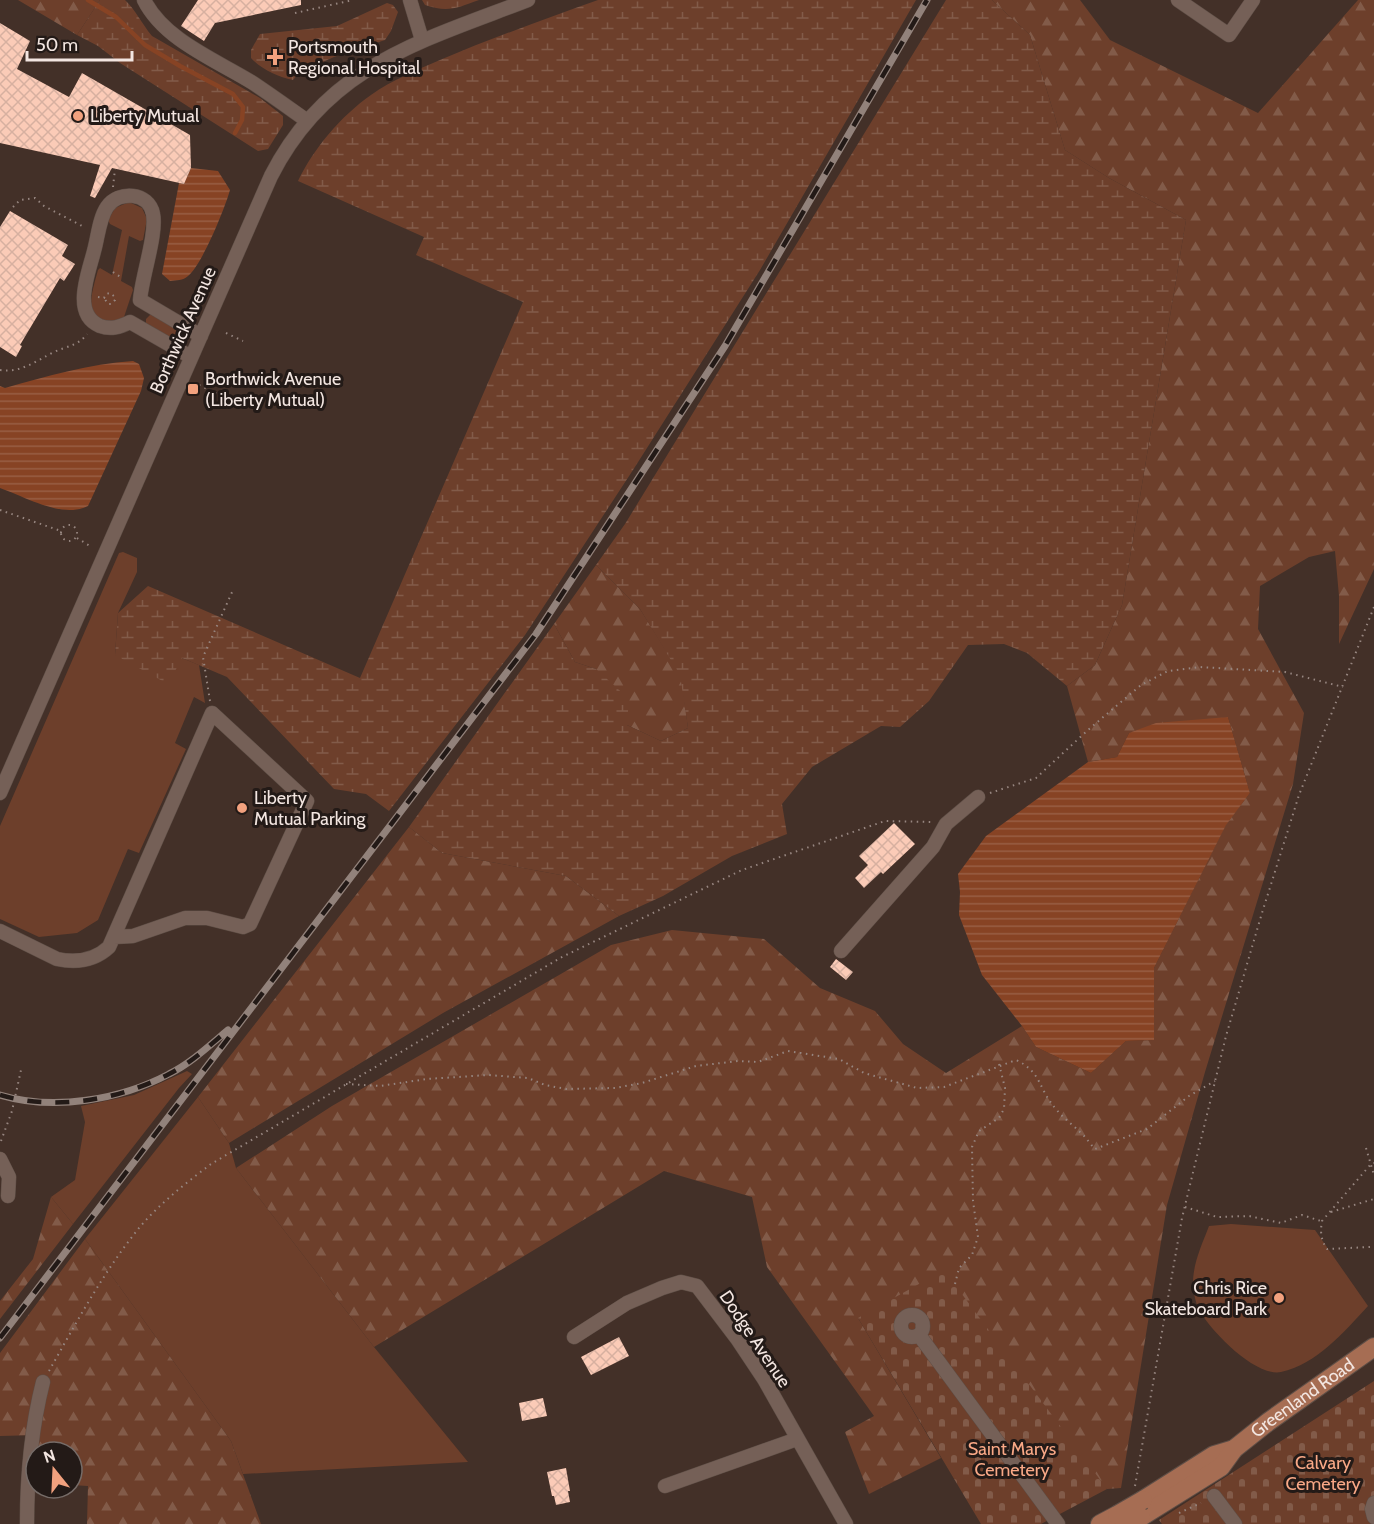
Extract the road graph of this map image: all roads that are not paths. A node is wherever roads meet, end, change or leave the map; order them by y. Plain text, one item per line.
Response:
1 (410, 0) edge
2 (528, 0) edge
3 (1178, 0) edge
4 (1253, 0) edge
5 (149, 3) edge
6 (422, 40) junction
7 (306, 120) junction
8 (140, 300) junction
9 (130, 322) junction
10 (201, 336) junction
11 (191, 357) junction
12 (0, 793) edge
13 (978, 797) road end
14 (0, 932) edge
15 (114, 937) junction
16 (841, 951) dead end
17 (0, 1159) edge
18 (0, 1170) edge
19 (0, 1182) edge
20 (4, 1192) edge
21 (919, 1335) dead end
22 (574, 1337) dead end
23 (1374, 1347) edge
24 (43, 1382) road end
25 (797, 1439) junction
26 (665, 1486) dead end
27 (1214, 1496) road end
28 (1374, 1503) edge
29 (1133, 1509) edge
30 (1374, 1517) edge
31 (27, 1524) edge
32 (846, 1524) edge
33 (1058, 1524) edge
34 (1100, 1524) edge
35 (1235, 1524) edge

1 - 6 street
2 - 6 street, Borthwick Avenue
3 - 4 street
5 - 7 street
6 - 7 street, Borthwick Avenue
7 - 10 street, Borthwick Avenue
8 - 9 street
8 - 9 street
8 - 10 street
9 - 11 street
10 - 11 street, Borthwick Avenue
11 - 12 street, Borthwick Avenue
13 - 16 street
14 - 15 street
15 - 15 street
17 - 20 street
18 - 20 street
19 - 20 street
21 - 33 street
22 - 25 street, Dodge Avenue
23 - 29 main road, Greenland Road
24 - 31 street
25 - 26 street
25 - 32 street, Dodge Avenue
27 - 35 street
28 - 30 street
29 - 34 main road, Greenland Road

